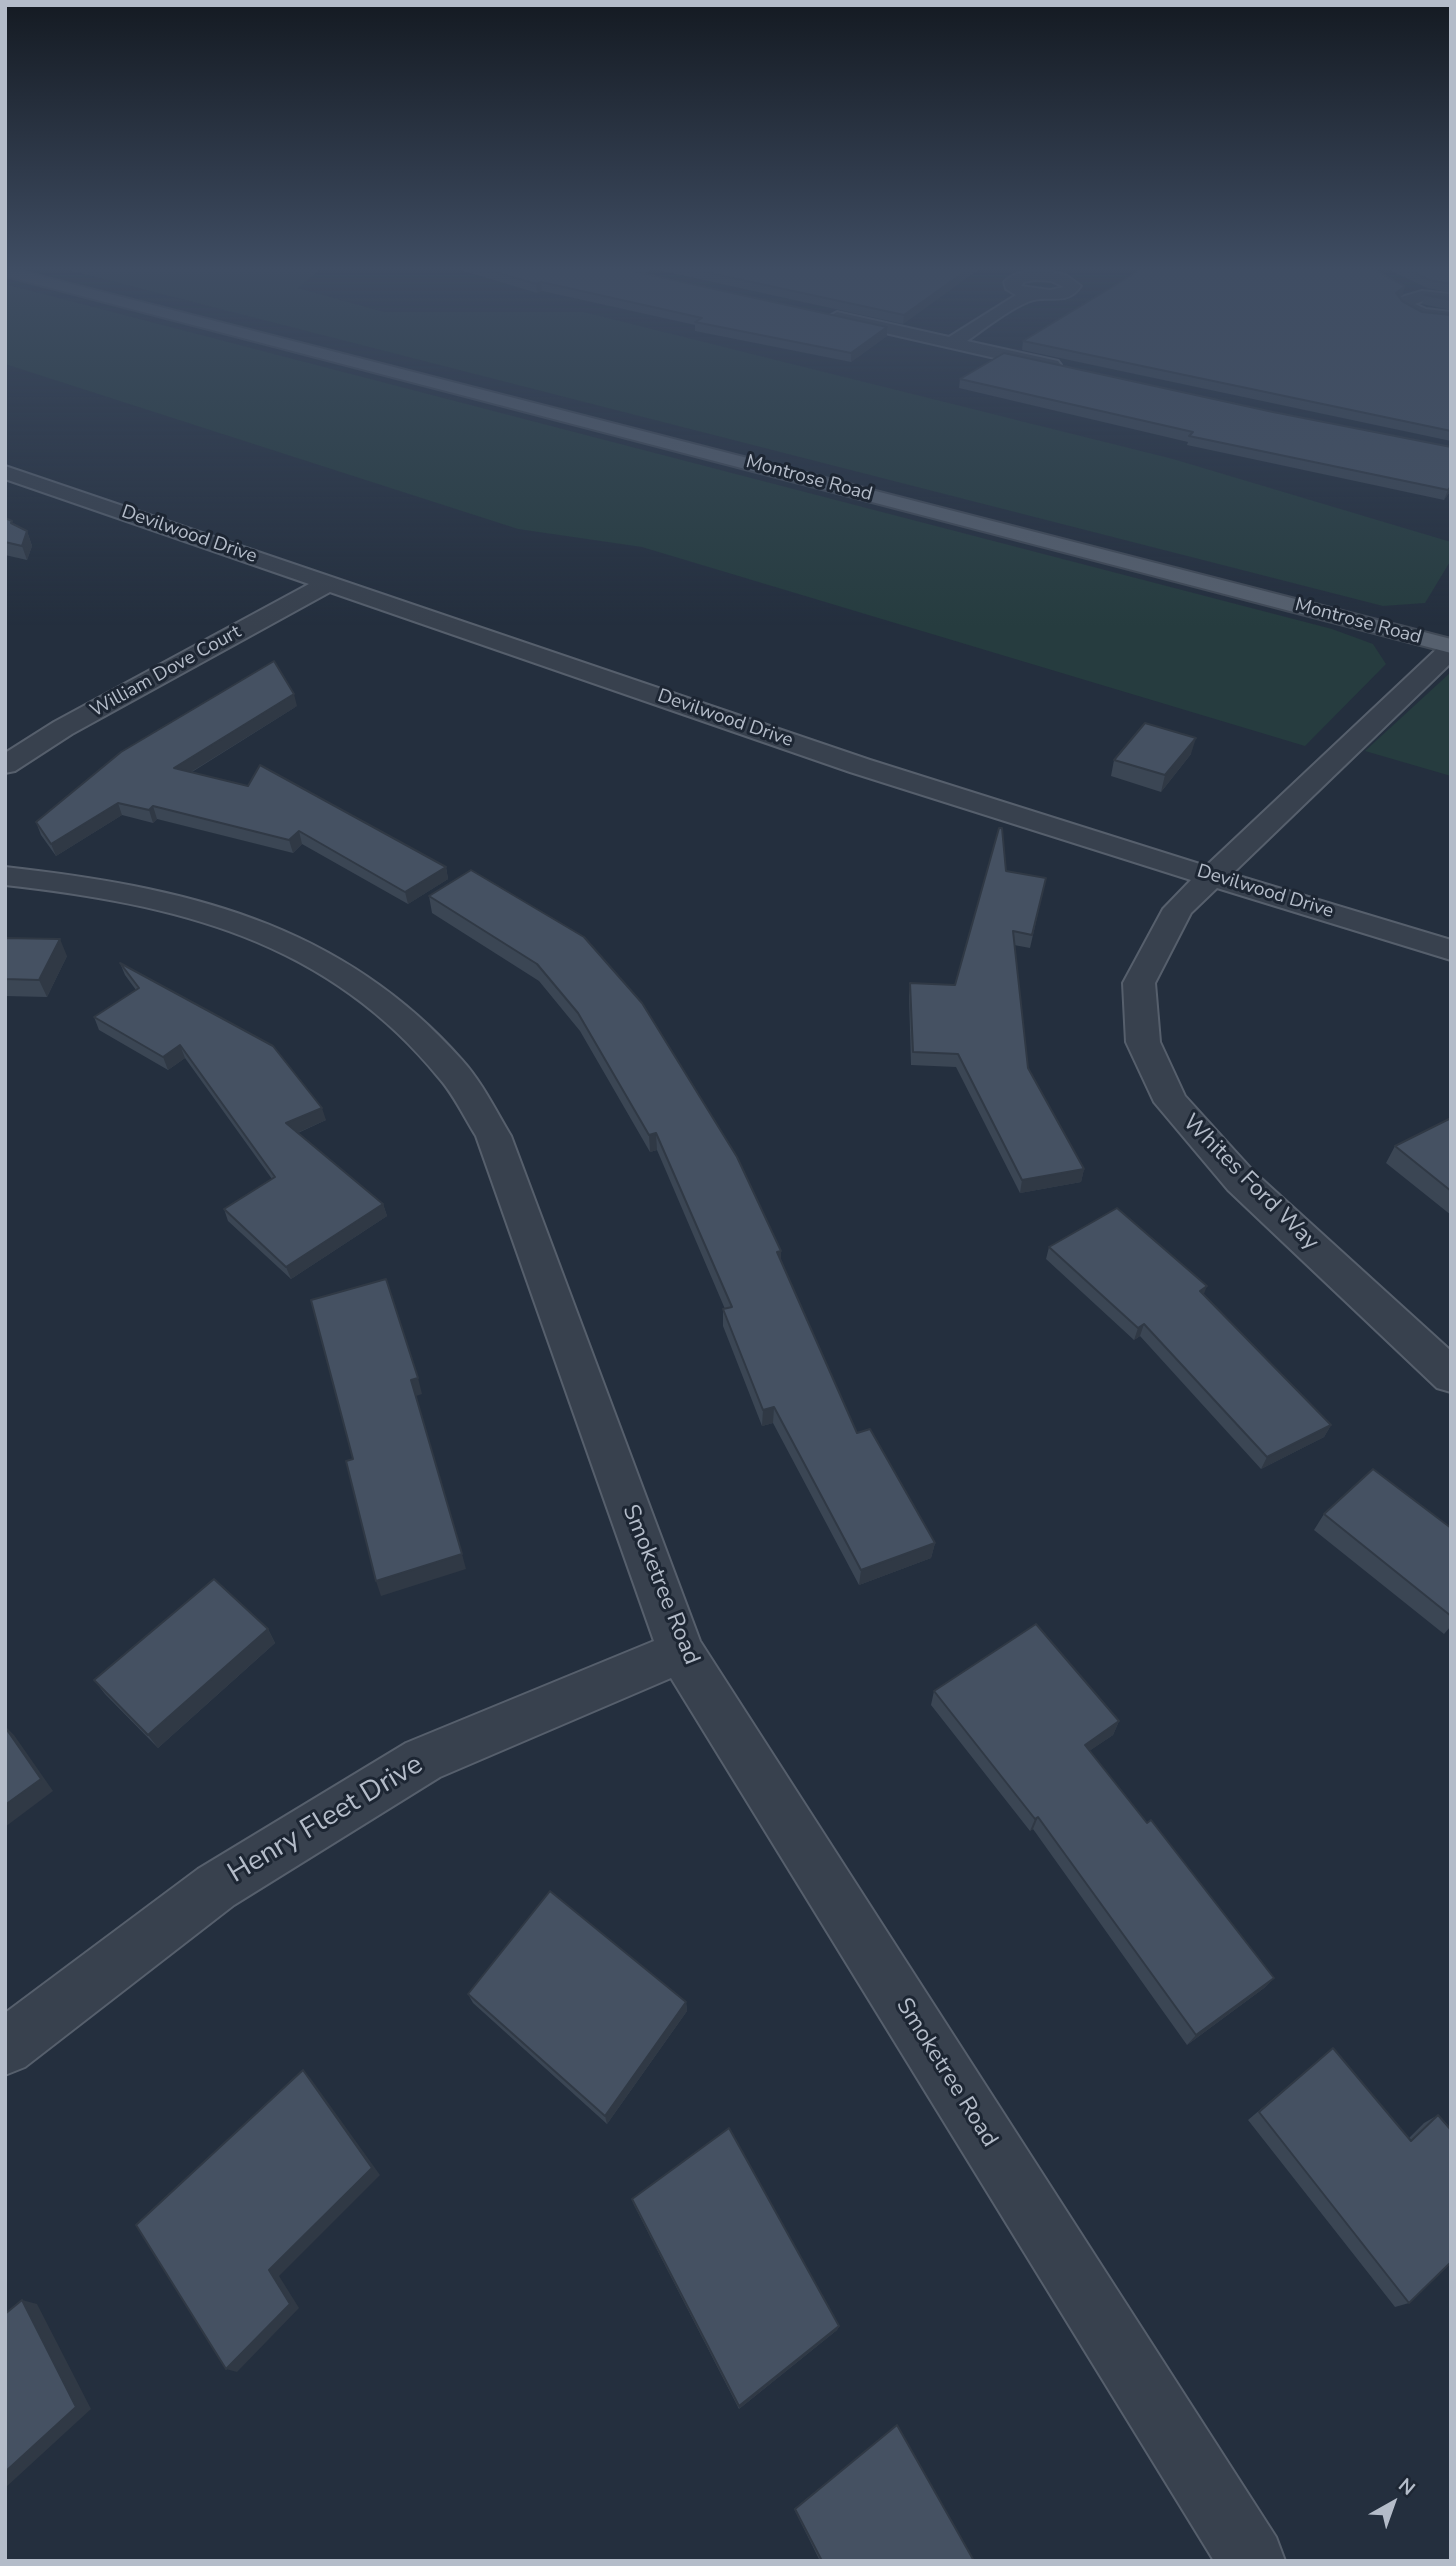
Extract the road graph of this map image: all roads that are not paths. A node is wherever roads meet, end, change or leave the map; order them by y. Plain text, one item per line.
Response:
1 (450, 387) edge
2 (5, 472) edge
3 (329, 583) junction
4 (1451, 647) edge
5 (5, 765) edge
6 (5, 876) edge
7 (1214, 876) junction
8 (1451, 950) edge
9 (1451, 1376) edge
10 (681, 1652) junction
11 (5, 2047) edge
12 (1252, 2561) edge

1 - 4 main road, Montrose Road
2 - 3 street, Devilwood Drive
3 - 5 street, William Dove Court
3 - 7 street, Devilwood Drive
4 - 7 street, Whites Ford Way
6 - 10 street, Smoketree Road
7 - 8 street, Devilwood Drive
7 - 9 street, Whites Ford Way
10 - 11 street, Henry Fleet Drive
10 - 12 street, Smoketree Road

